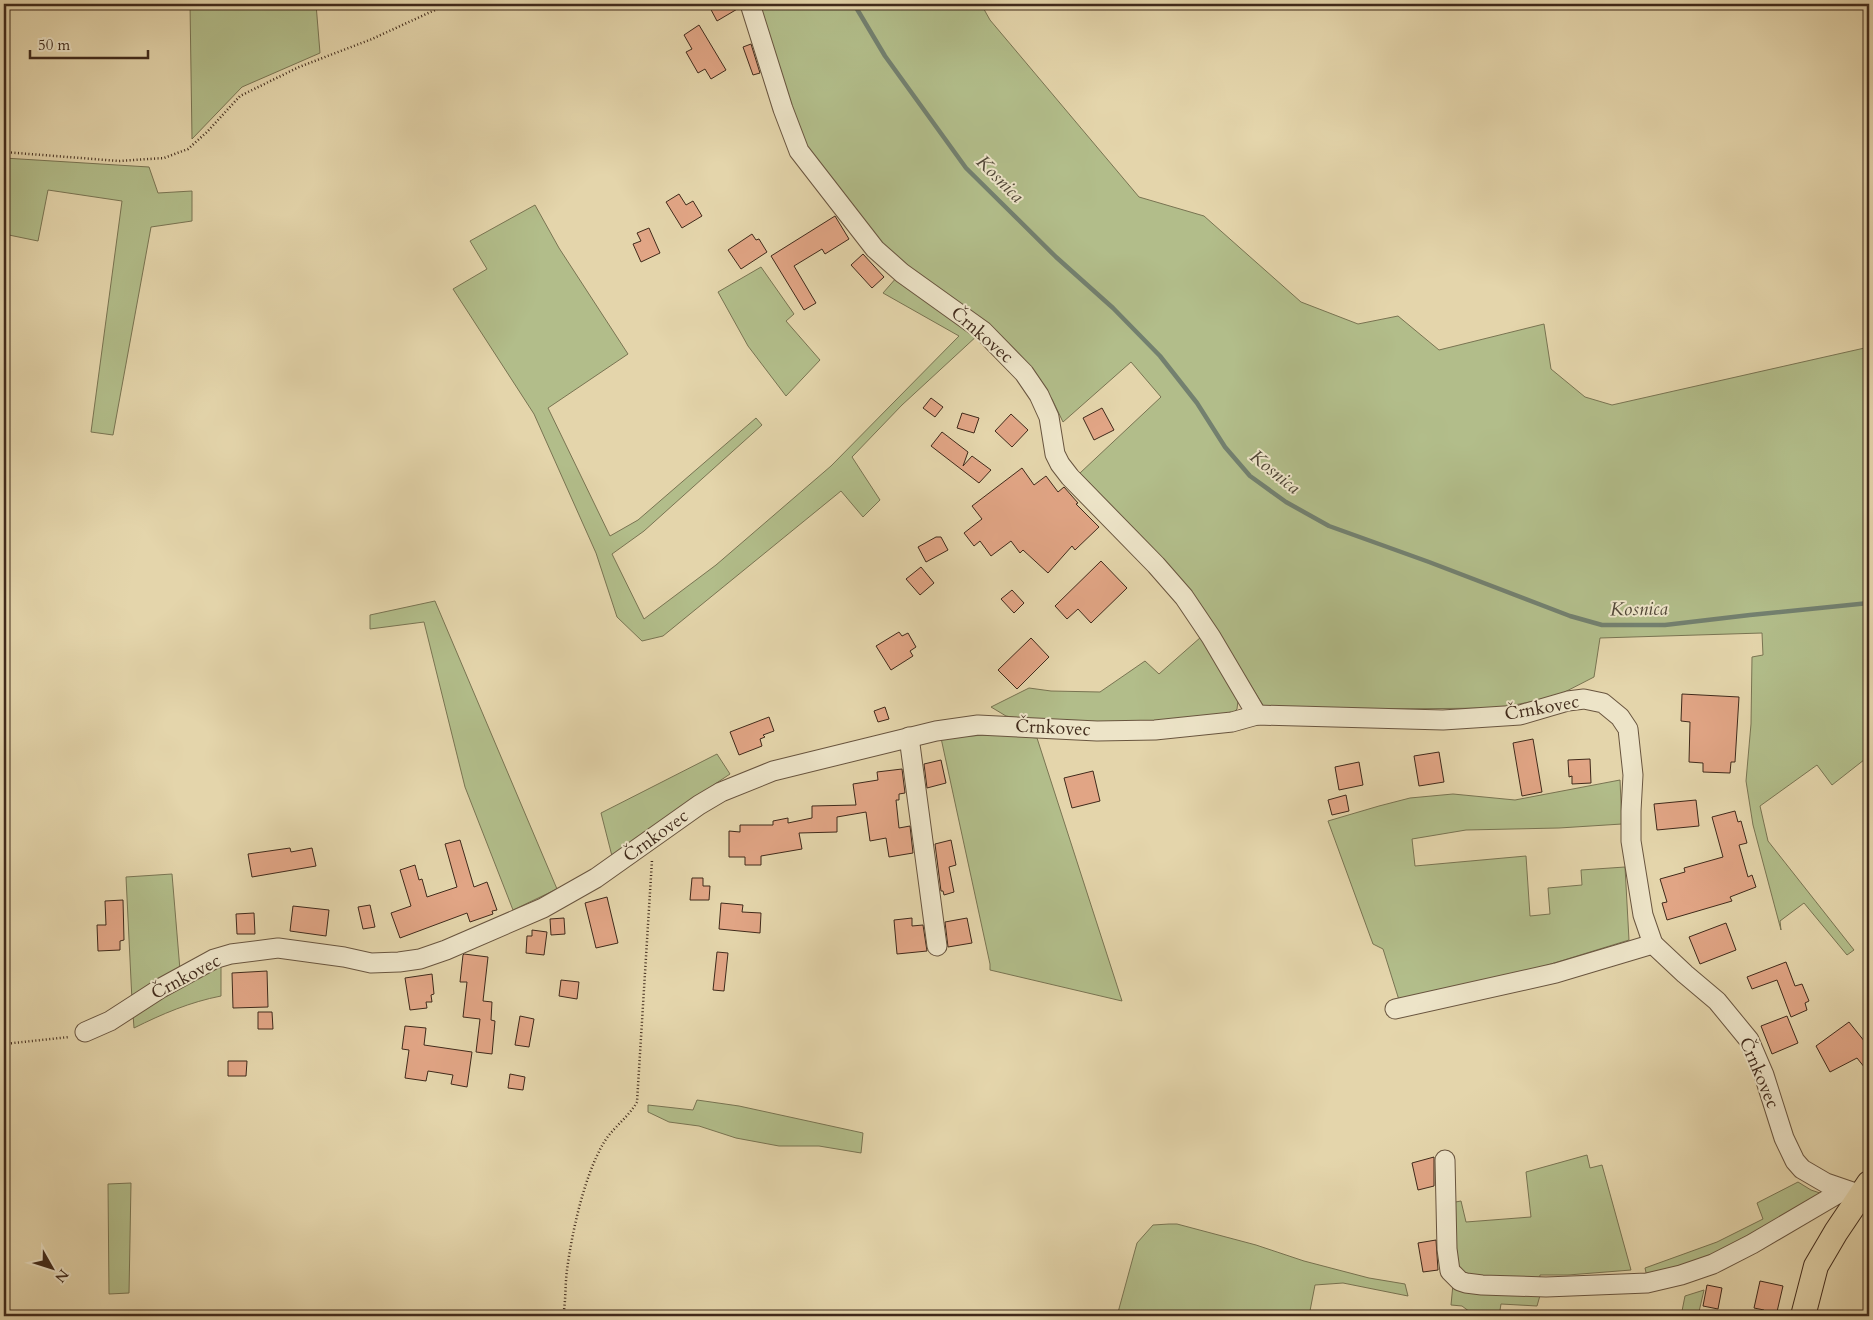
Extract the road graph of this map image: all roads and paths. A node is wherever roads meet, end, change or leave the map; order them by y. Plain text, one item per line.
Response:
1 (448, 4) edge
2 (750, 4) edge
3 (4, 152) edge
4 (1257, 716) junction
5 (909, 737) junction
6 (654, 837) junction
7 (1653, 944) junction
8 (937, 946) dead end
9 (1395, 1009) dead end
10 (85, 1032) joint
11 (4, 1044) edge
12 (1445, 1160) dead end
13 (1858, 1189) edge
14 (563, 1316) edge
15 (1803, 1316) edge

1 - 3 path
2 - 4 street, Črnkovec
4 - 5 street, Črnkovec
4 - 7 street, Črnkovec
5 - 6 street, Črnkovec
5 - 8 street
6 - 10 street, Črnkovec
6 - 14 path
7 - 9 street
7 - 13 street, Črnkovec
10 - 11 path
12 - 13 street
13 - 15 main road

